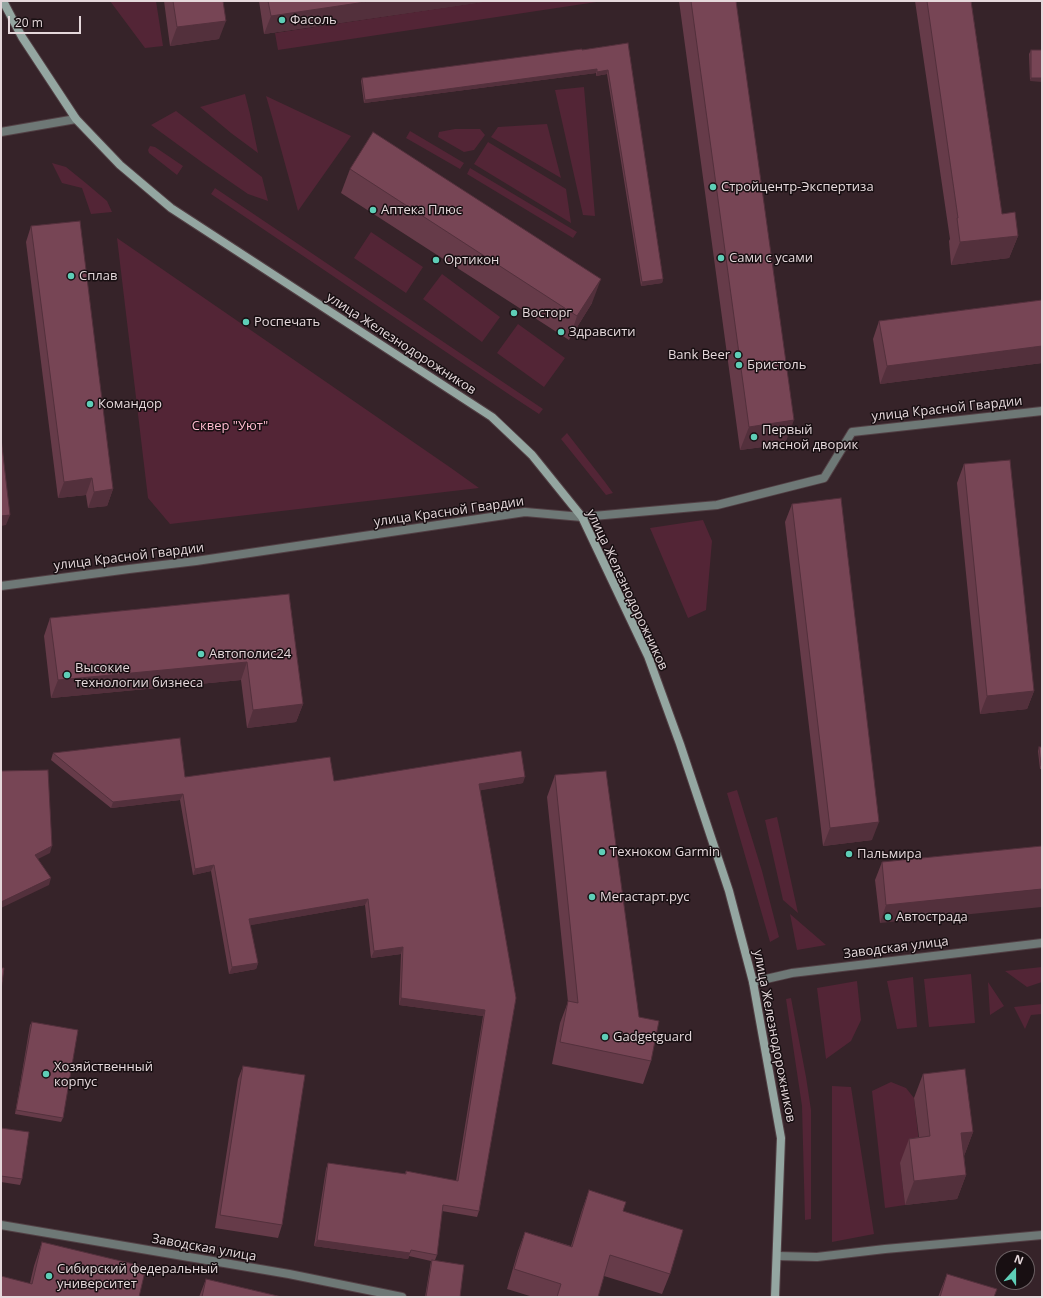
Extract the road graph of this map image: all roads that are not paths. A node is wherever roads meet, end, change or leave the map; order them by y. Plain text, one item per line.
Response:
1 (3, 1) edge
2 (76, 119) junction
3 (1, 132) edge
4 (1042, 411) edge
5 (582, 516) junction
6 (1, 586) edge
7 (1042, 942) edge
8 (753, 982) junction
9 (1, 1224) edge
10 (1042, 1235) edge
11 (777, 1256) junction
12 (402, 1297) edge
13 (775, 1297) edge

1 - 2 street, улица Железнодорожников
2 - 3 street
2 - 5 street, улица Железнодорожников
4 - 5 street, улица Красной Гвардии
5 - 6 street, улица Красной Гвардии
5 - 8 street, улица Железнодорожников
7 - 8 street, Заводская улица
8 - 11 street, улица Железнодорожников
9 - 12 street, Заводская улица
10 - 11 street
11 - 13 street, улица Железнодорожников

